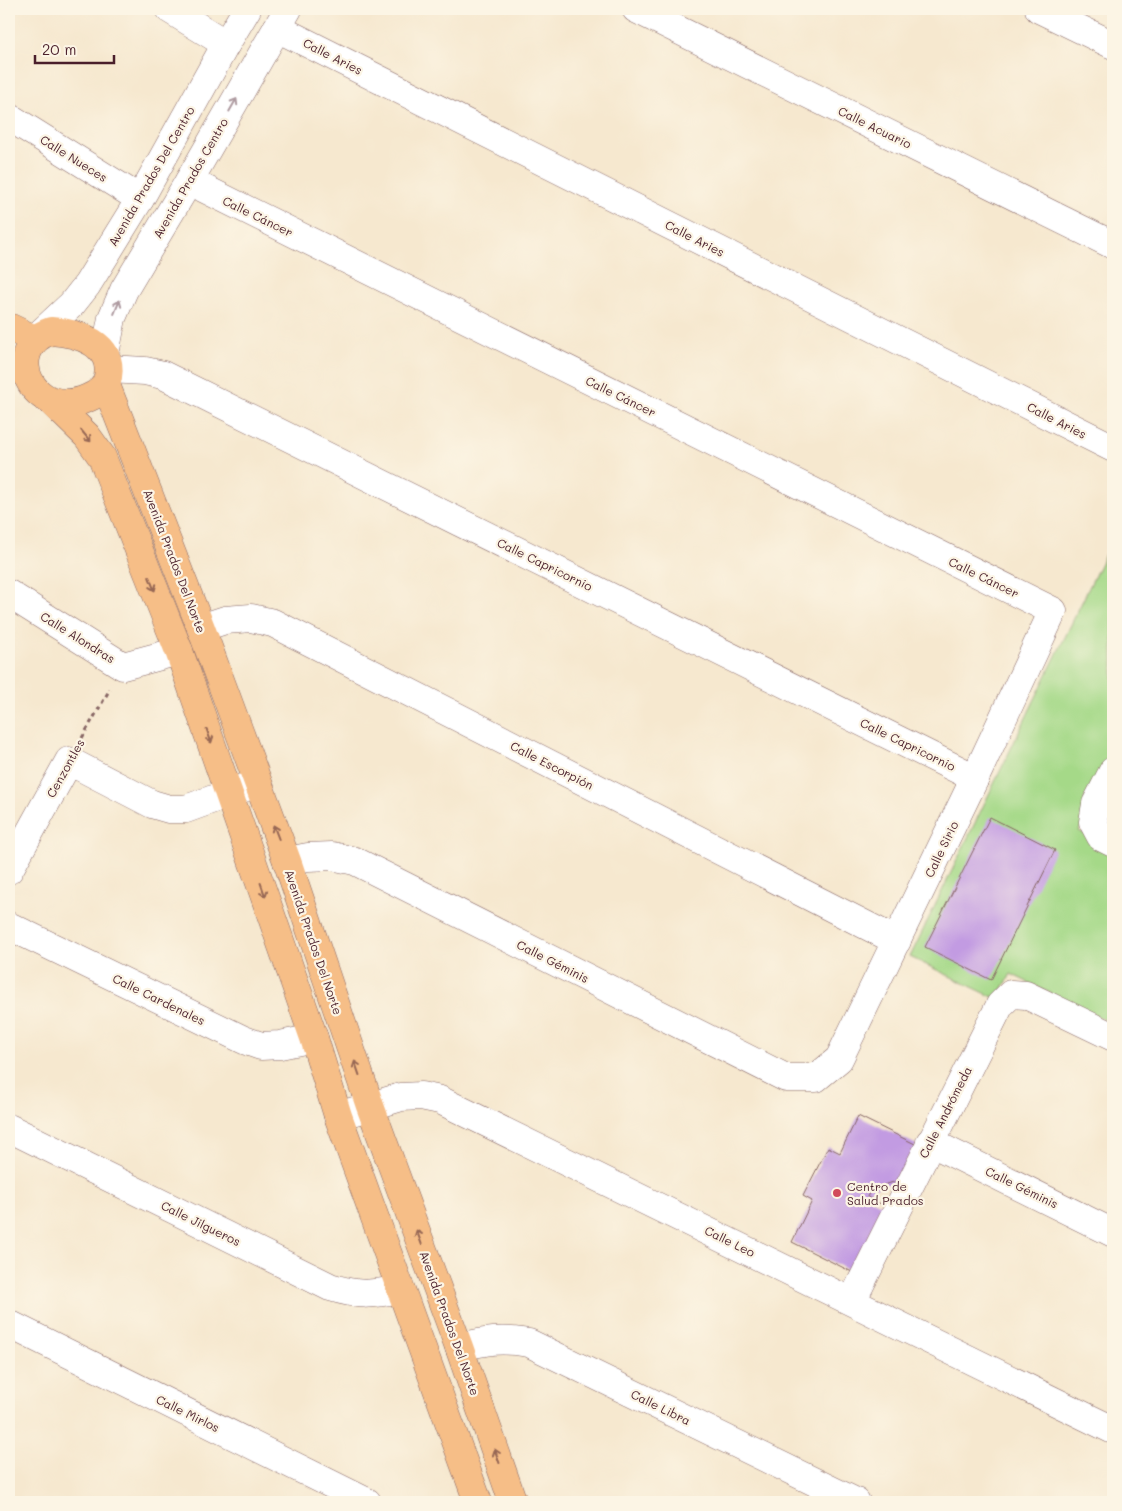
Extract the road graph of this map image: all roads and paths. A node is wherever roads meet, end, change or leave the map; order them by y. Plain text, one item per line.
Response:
1 (170, 9) edge
2 (247, 9) edge
3 (636, 9) edge
4 (1039, 9) edge
5 (282, 18) edge
6 (226, 44) junction
7 (1113, 45) edge
8 (9, 117) edge
9 (189, 181) junction
10 (140, 199) junction
11 (1113, 245) edge
12 (27, 333) edge
13 (107, 369) junction
14 (14, 375) edge
15 (52, 402) junction
16 (1113, 448) edge
17 (9, 594) edge
18 (1053, 611) joint
19 (201, 628) junction
20 (179, 651) junction
21 (123, 666) junction
22 (69, 760) junction
23 (1113, 771) edge
24 (975, 778) junction
25 (257, 783) junction
26 (229, 793) junction
27 (1107, 840) edge
28 (287, 861) junction
29 (9, 870) edge
30 (9, 926) edge
31 (897, 941) junction
32 (1113, 1037) edge
33 (314, 1038) junction
34 (816, 1078) joint
35 (370, 1106) junction
36 (338, 1116) junction
37 (9, 1128) edge
38 (930, 1142) junction
39 (1113, 1233) edge
40 (400, 1289) junction
41 (852, 1301) junction
42 (9, 1324) edge
43 (459, 1347) junction
44 (1113, 1430) edge
45 (367, 1502) edge
46 (478, 1502) edge
47 (513, 1502) edge
48 (856, 1502) edge

1 - 6 street
2 - 6 street, Avenida Prados Del Centro
3 - 11 street, Calle Acuario
4 - 7 street
9 -> 5 street, Avenida Prados Centro
5 - 16 street, Calle Aries
6 - 10 street, Avenida Prados Del Centro
8 - 10 street, Calle Nueces
13 -> 9 street, Avenida Prados Centro
9 - 18 street, Calle Cáncer
10 - 12 street, Avenida Prados Del Centro
12 - 13 main road
12 - 14 main road
13 - 15 main road
13 - 19 main road, Avenida Prados Del Norte
13 - 24 street, Calle Capricornio
14 - 15 main road
15 -> 20 main road
17 - 21 street, Calle Alondras
18 - 24 street, Calle Sirio
19 - 25 main road, Avenida Prados Del Norte
19 - 31 street, Calle Escorpión
20 - 21 street, Calle Alondras
20 -> 26 main road
21 - 22 path, Cenzontles
22 - 26 street
22 - 29 street, Cenzontles
23 - 27 street
24 - 31 street, Calle Sirio
25 - 26 street
28 -> 25 main road, Avenida Prados Del Norte
26 -> 33 main road
28 - 34 street, Calle Géminis
35 -> 28 main road, Avenida Prados Del Norte
30 - 33 street, Calle Cardenales
31 - 34 street, Calle Sirio
32 - 38 street, Calle Andrómeda
33 - 36 main road
35 - 36 street, Calle Leo
35 - 41 street, Calle Leo
43 -> 35 main road, Avenida Prados Del Norte
36 - 40 main road
37 - 40 street, Calle Jilgueros
38 - 39 street, Calle Géminis
38 - 41 street, Calle Andrómeda
40 - 46 main road
41 - 44 street, Calle Leo
42 - 45 street, Calle Mirlos
47 -> 43 main road, Avenida Prados Del Norte
43 - 48 street, Calle Libra

